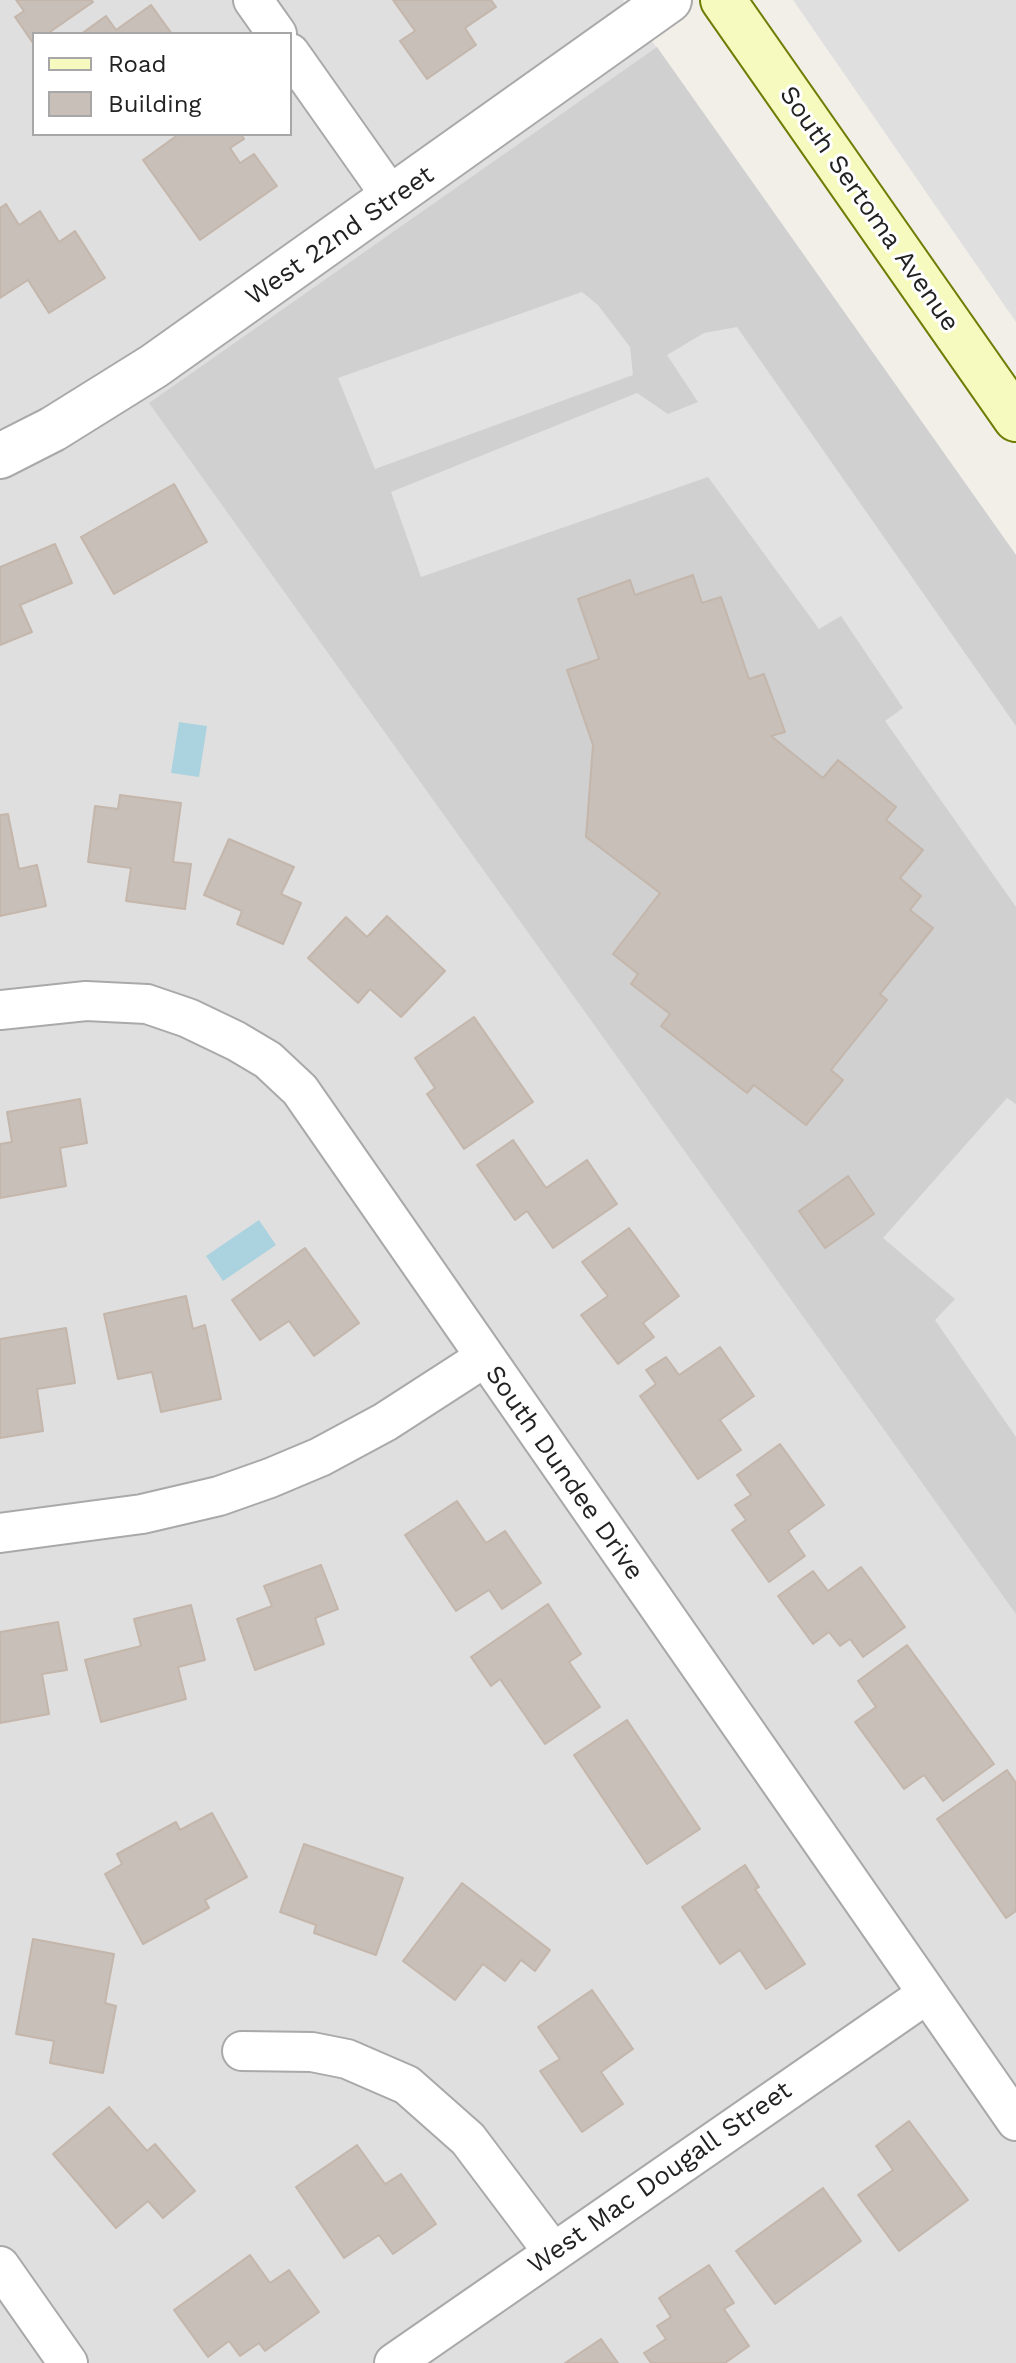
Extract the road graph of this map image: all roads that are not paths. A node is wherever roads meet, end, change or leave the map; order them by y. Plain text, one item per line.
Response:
1 (253, 0) edge
2 (669, 0) edge
3 (723, 0) edge
4 (276, 32) edge
5 (292, 56) edge
6 (393, 199) junction
7 (1016, 419) edge
8 (0, 456) edge
9 (0, 1010) edge
10 (484, 1358) junction
11 (0, 1533) edge
12 (927, 1994) junction
13 (242, 2051) dead end
14 (1016, 2121) edge
15 (553, 2252) junction
16 (0, 2266) edge
17 (68, 2363) edge
18 (394, 2363) edge

1 - 4 street
2 - 6 street, West 22nd Street
3 - 7 main road, South Sertoma Avenue
5 - 6 street
6 - 8 street, West 22nd Street
9 - 10 street, South Dundee Drive
10 - 11 street
10 - 12 street, South Dundee Drive
12 - 14 street, South Dundee Drive
12 - 15 street, West Mac Dougall Street
13 - 15 street
15 - 18 street, West Mac Dougall Street
16 - 17 street

